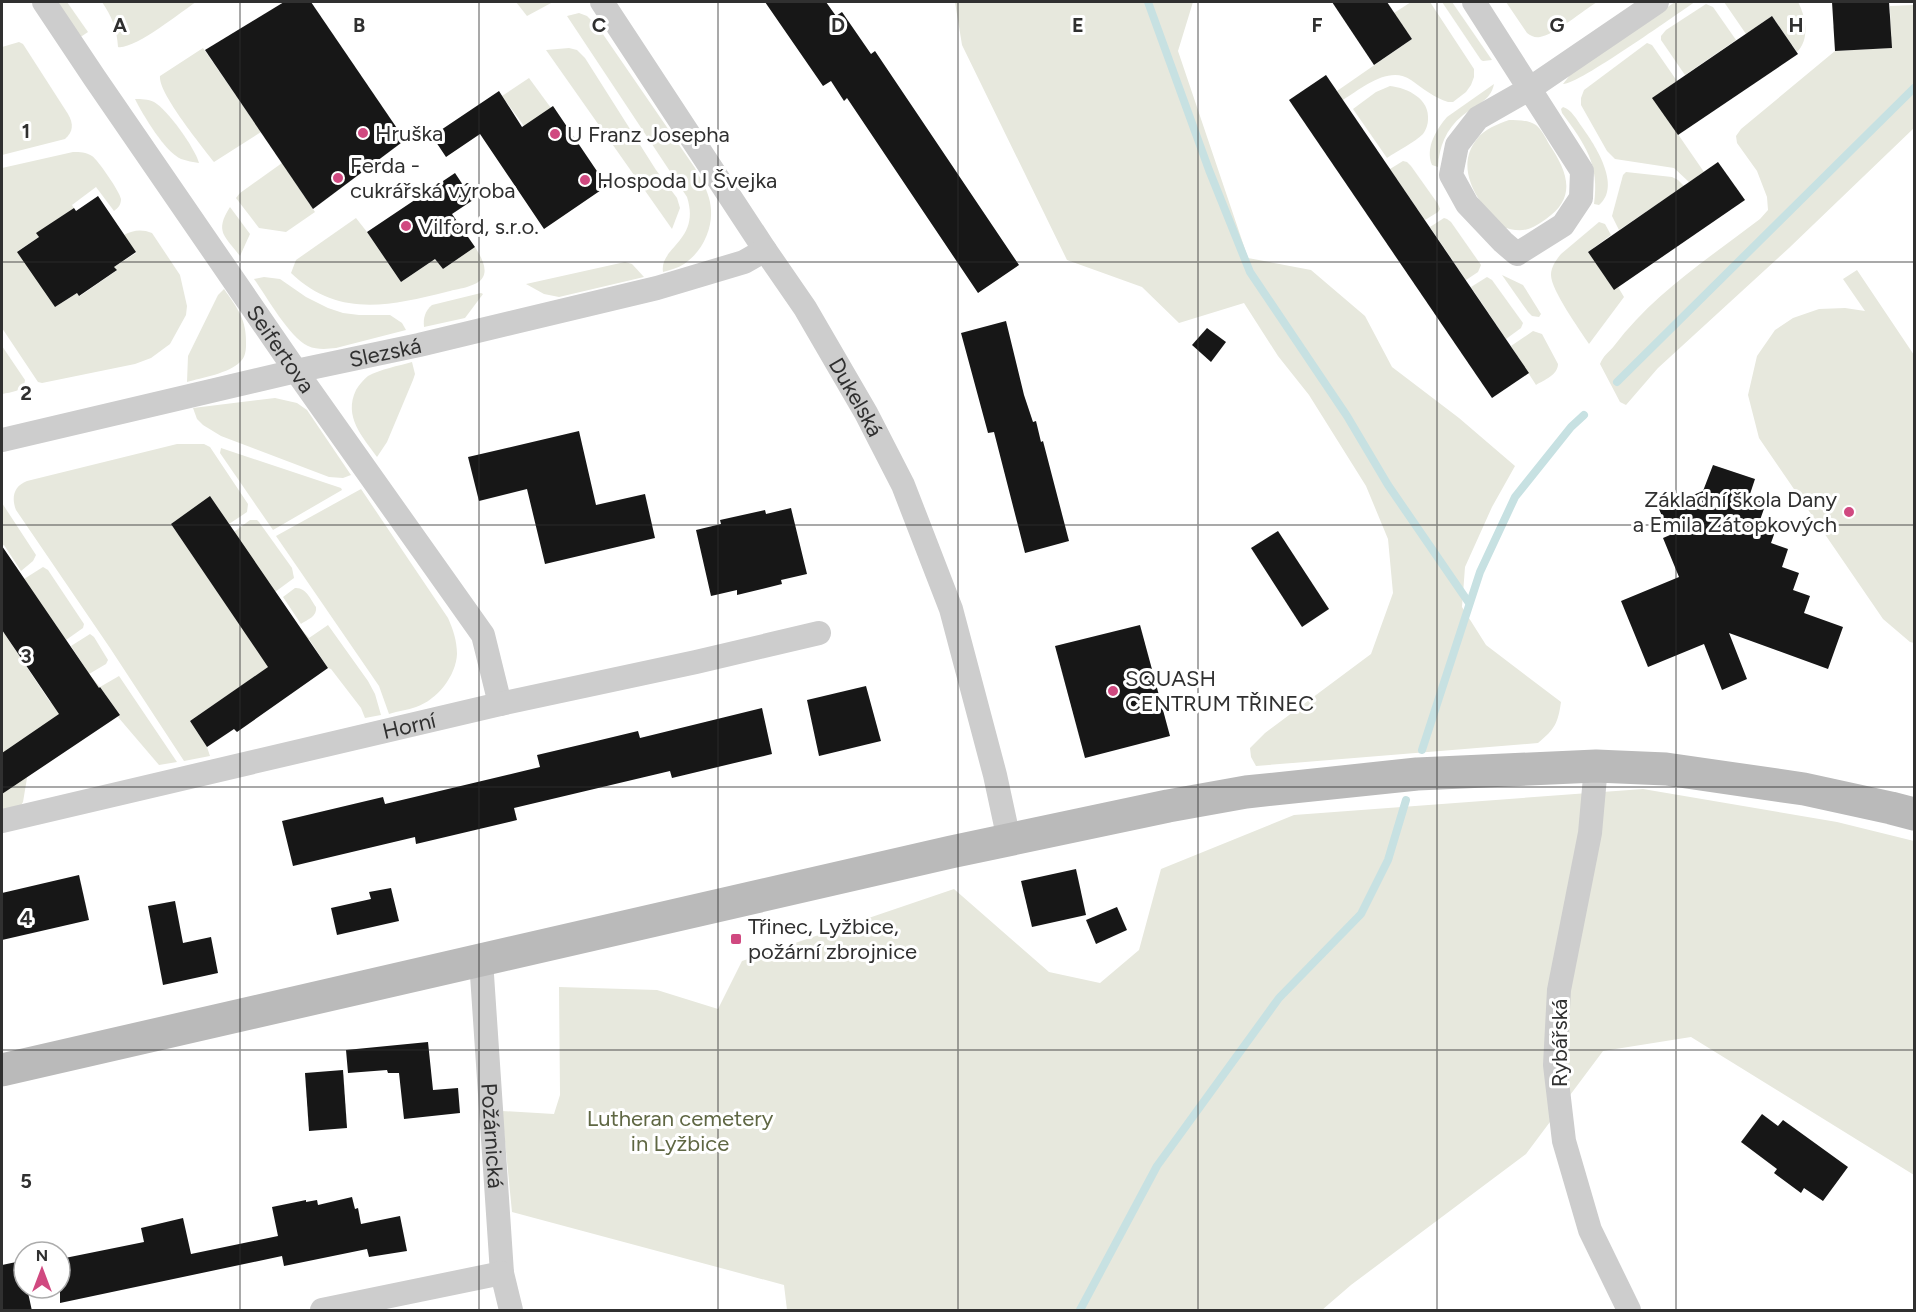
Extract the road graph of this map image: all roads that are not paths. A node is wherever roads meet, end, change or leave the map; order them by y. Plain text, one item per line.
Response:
1 (44, 2) edge
2 (602, 2) edge
3 (1474, 2) edge
4 (1657, 2) edge
5 (1529, 89) junction
6 (765, 250) junction
7 (296, 371) junction
8 (2, 440) edge
9 (819, 633) dead end
10 (500, 704) junction
11 (1596, 766) junction
12 (1914, 814) edge
13 (2, 821) edge
14 (1009, 840) junction
15 (481, 960) junction
16 (2, 1070) edge
17 (502, 1273) junction
18 (322, 1311) edge
19 (511, 1311) edge
20 (1629, 1311) edge

1 - 7 street, Seifertova
2 - 6 street, Dukelská
3 - 5 street
4 - 5 street
5 - 5 street
6 - 7 street, Slezská
6 - 14 street, Dukelská
7 - 8 street, Slezská
7 - 10 street, Seifertova
9 - 10 street, Horní
10 - 13 street, Horní
11 - 12 main road
11 - 14 main road
11 - 20 street, Rybářská
14 - 15 main road
15 - 16 main road
15 - 17 street, Požárnická
17 - 18 street
17 - 19 street, Požárnická

